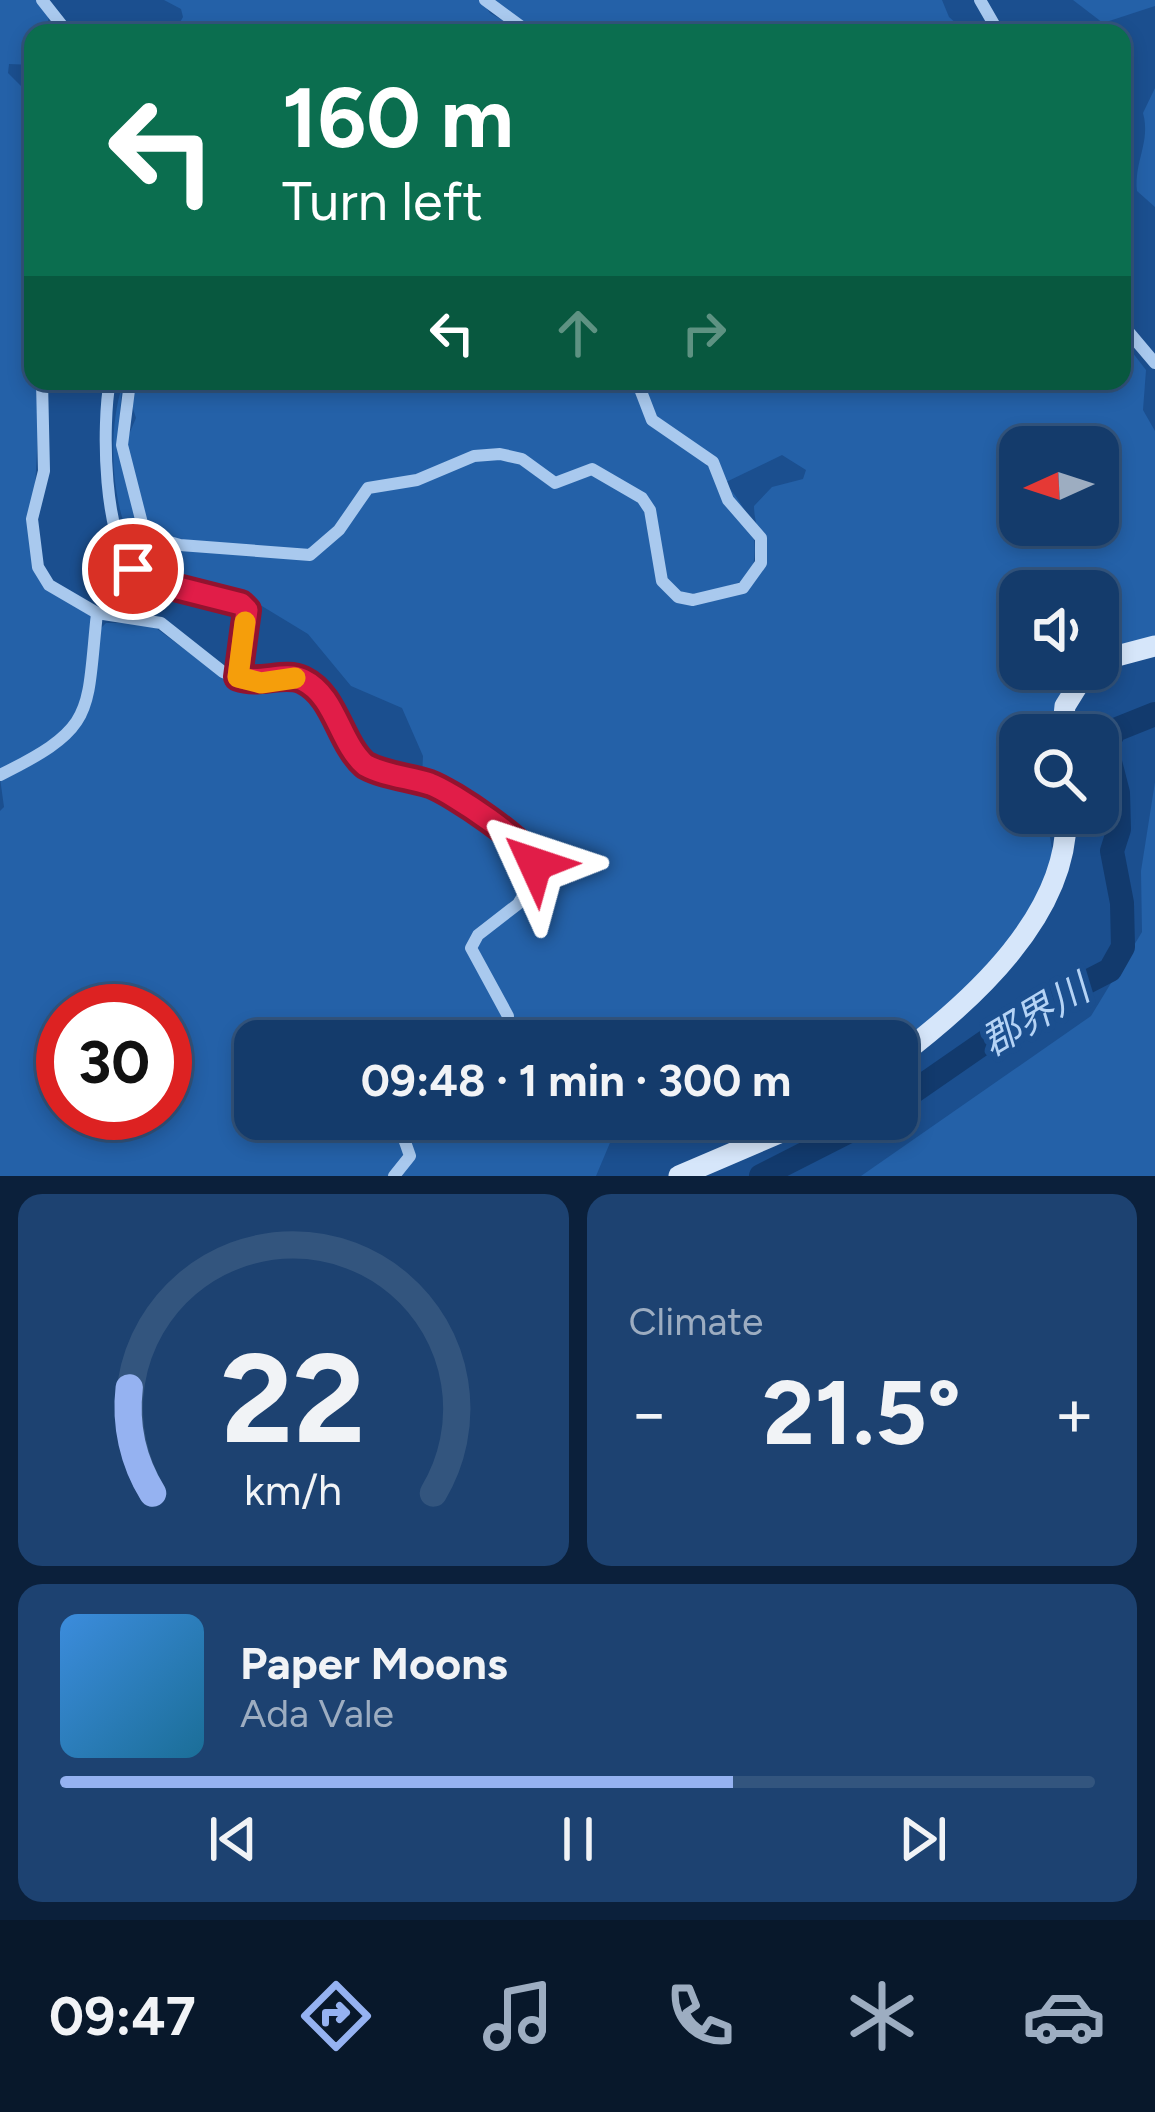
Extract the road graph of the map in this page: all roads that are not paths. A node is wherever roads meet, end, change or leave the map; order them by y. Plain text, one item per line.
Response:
1 (42, 0) edge
2 (485, 0) edge
3 (61, 24) edge
4 (518, 24) edge
5 (1131, 340) edge
6 (1155, 363) edge
7 (43, 390) edge
8 (109, 390) edge
9 (129, 390) edge
10 (640, 390) edge
11 (97, 613) junction
12 (1155, 646) edge
13 (1119, 655) edge
14 (238, 677) junction
15 (0, 775) edge
16 (1065, 834) edge
17 (508, 1020) edge
18 (918, 1039) edge
19 (404, 1140) edge
20 (763, 1140) edge
21 (394, 1176) edge
22 (679, 1176) edge

1 - 3 street
2 - 4 street
5 - 6 street
7 - 11 street
8 - 14 street
9 - 10 street
11 - 14 street
11 - 15 street
12 - 13 main road
14 - 17 street
16 - 18 main road
19 - 21 street
20 - 22 main road

